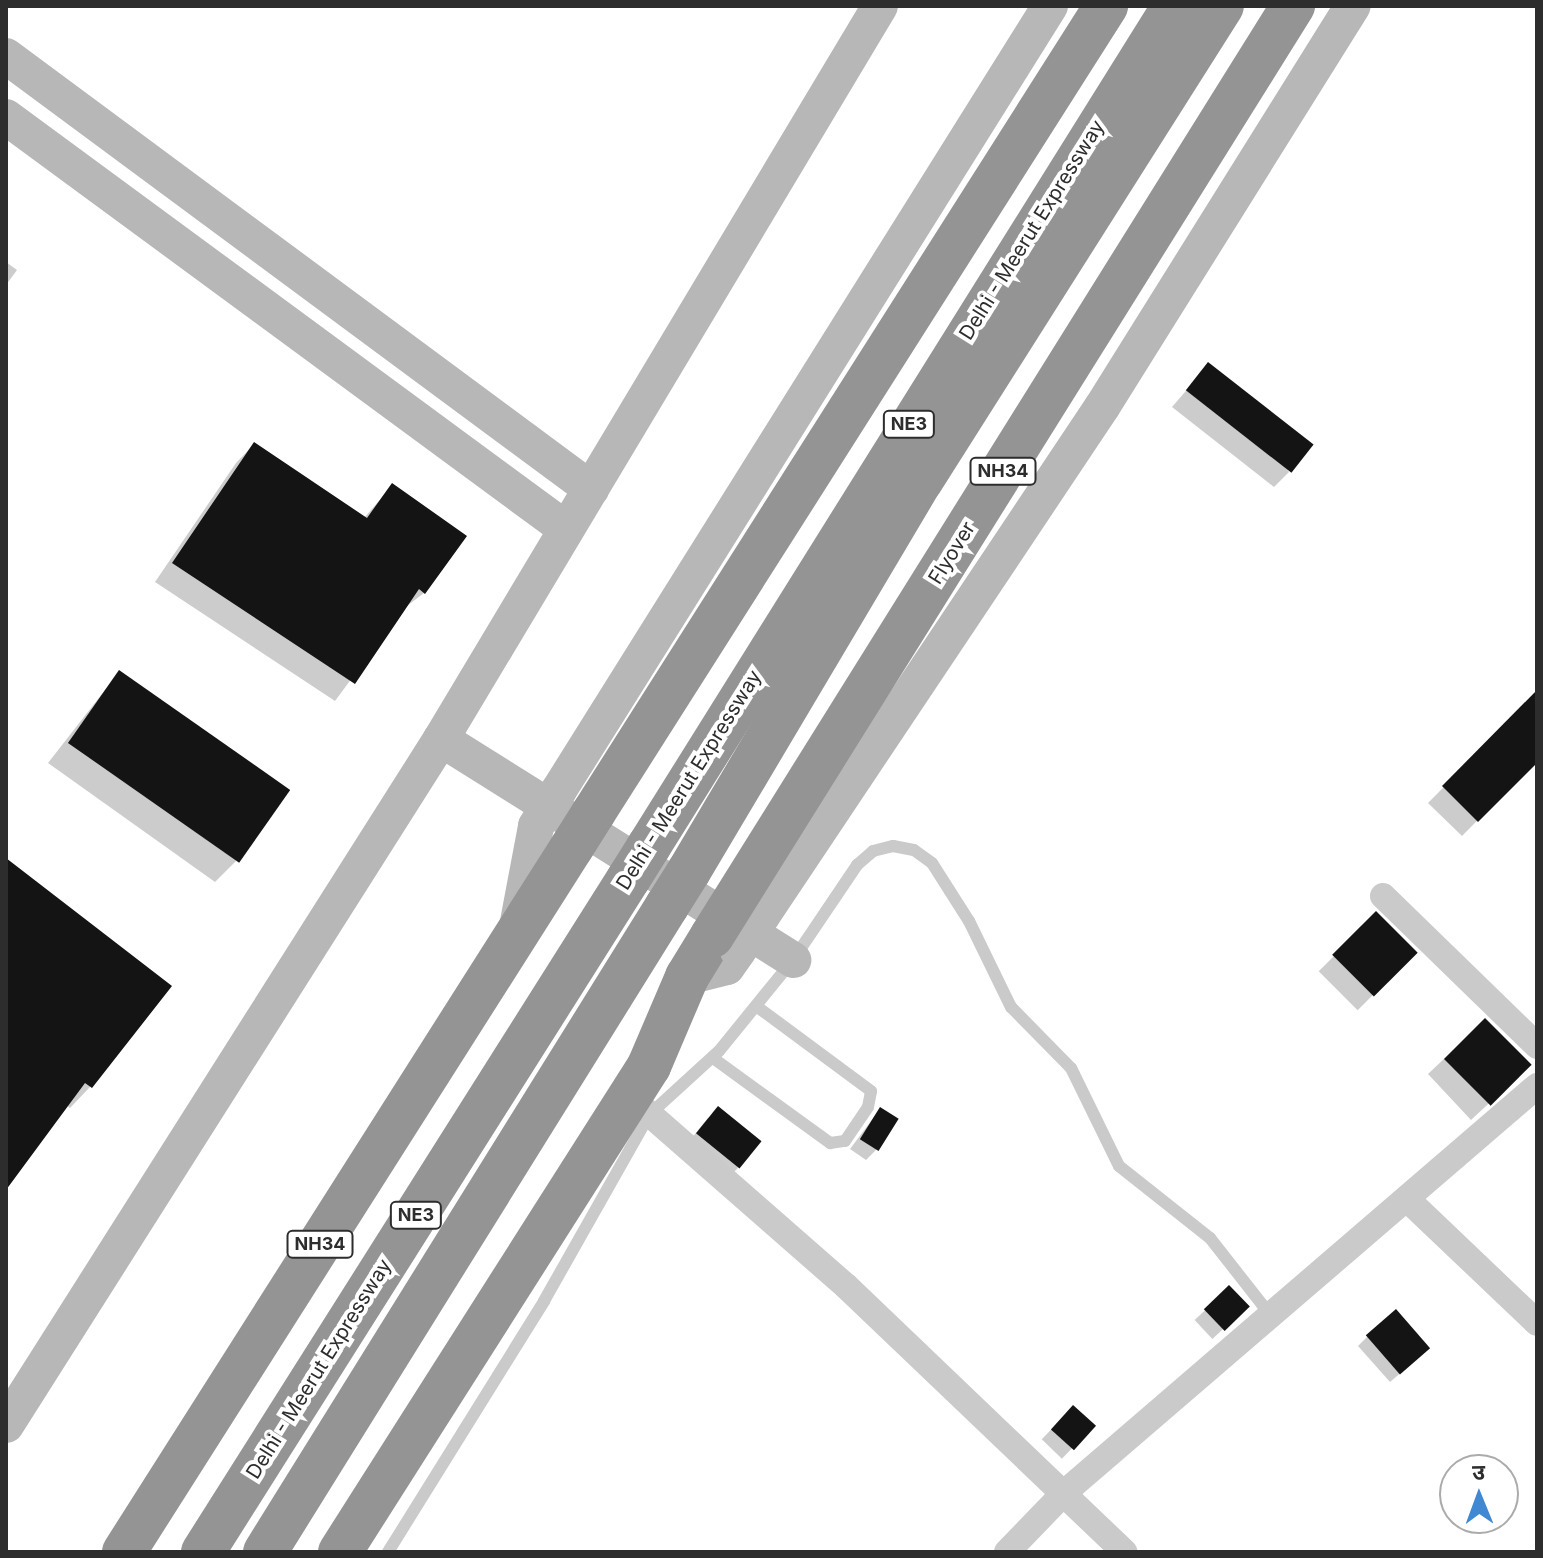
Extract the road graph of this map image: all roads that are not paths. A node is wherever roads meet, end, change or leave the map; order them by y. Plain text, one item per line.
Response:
1 (880, 6) edge
2 (1050, 6) edge
3 (1106, 6) edge
4 (1174, 6) edge
5 (1222, 6) edge
6 (1293, 6) edge
7 (1353, 6) edge
8 (6, 56) edge
9 (6, 117) edge
10 (591, 489) junction
11 (566, 529) junction
12 (441, 739) junction
13 (554, 836) junction
14 (1383, 896) dead end
15 (725, 943) junction
16 (793, 960) junction
17 (756, 1006) junction
18 (1537, 1046) edge
19 (713, 1058) junction
20 (1537, 1086) edge
21 (640, 1105) junction
22 (1408, 1200) junction
23 (1272, 1317) junction
24 (1537, 1323) edge
25 (6, 1425) edge
26 (1065, 1492) junction
27 (124, 1552) edge
28 (203, 1552) edge
29 (265, 1552) edge
30 (340, 1552) edge
31 (388, 1552) edge
32 (1007, 1552) edge
33 (1124, 1552) edge

1 - 10 main road
2 - 13 main road, bridge
3 - 13 highway, NH34, bridge
4 - 28 highway, Delhi - Meerut Expressway / NE3
5 - 29 highway, Delhi - Meerut Expressway / NE3
6 - 15 highway, Flyover / NH34, bridge
7 - 15 main road, bridge
8 - 10 main road
9 - 11 main road
10 - 11 main road
11 - 12 main road
12 - 16 main road
12 - 25 main road
13 - 27 highway, NH34
14 - 18 street
15 - 21 highway, Flyover / NH34
16 - 17 lane
16 - 23 lane
17 - 19 lane
17 - 19 lane
19 - 21 lane
20 - 22 street
21 - 26 street
21 - 30 highway, NH34
21 - 31 lane
22 - 23 street
22 - 24 street
23 - 26 street
26 - 32 street
26 - 33 street

